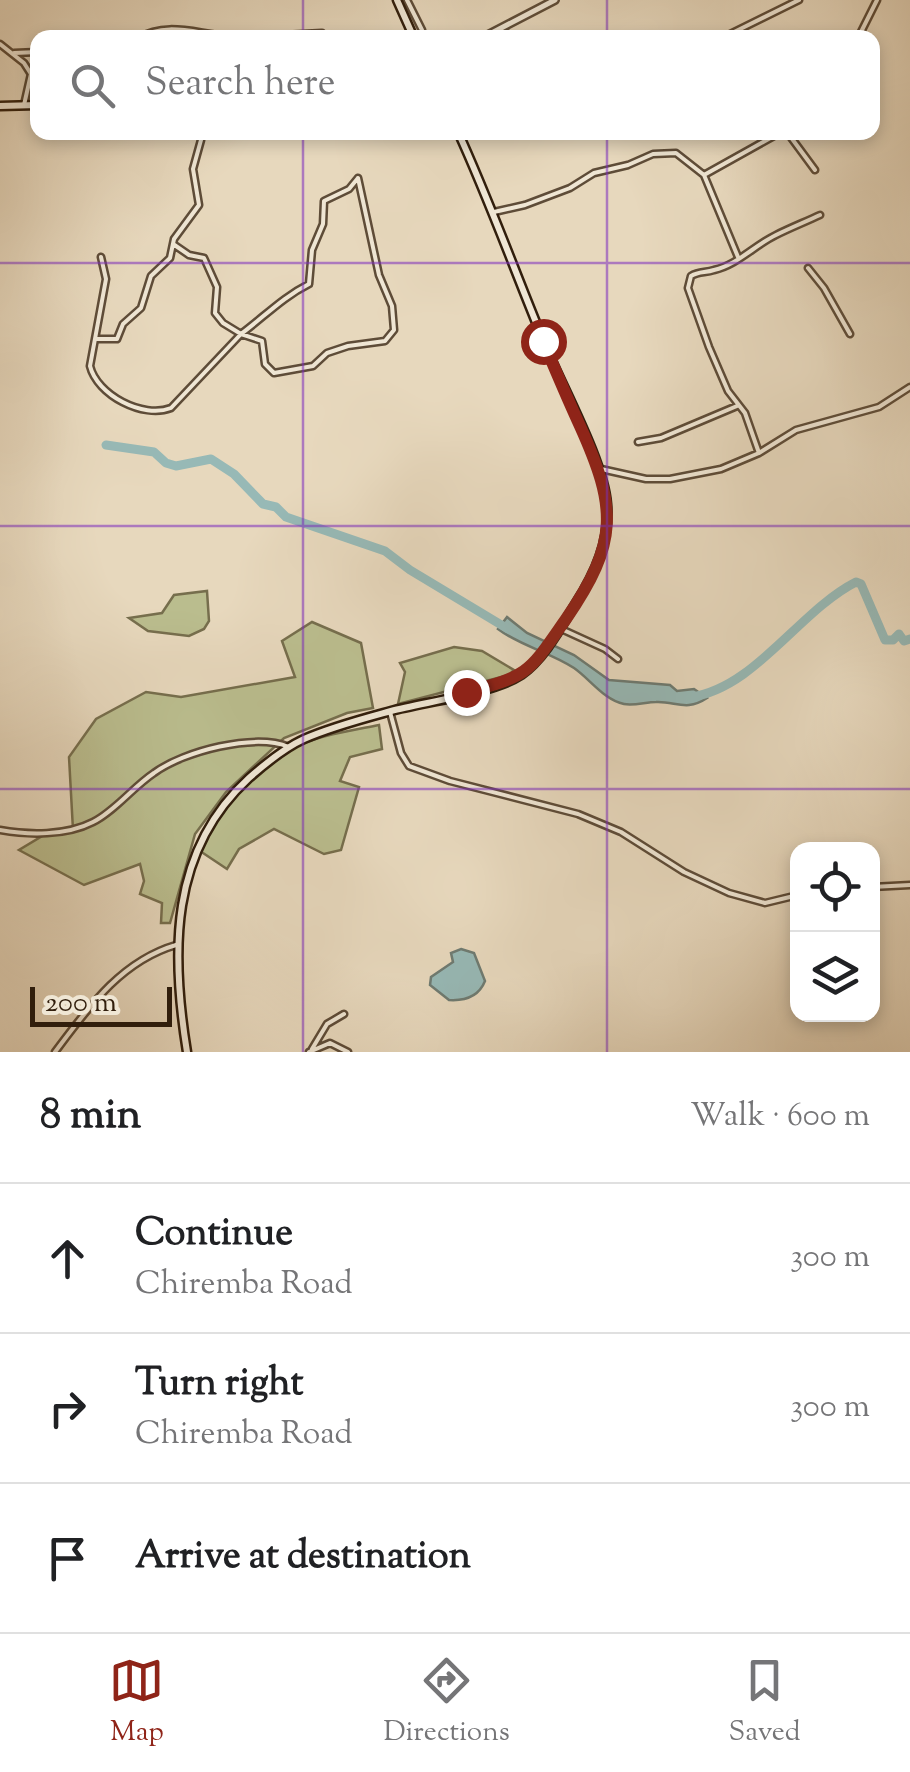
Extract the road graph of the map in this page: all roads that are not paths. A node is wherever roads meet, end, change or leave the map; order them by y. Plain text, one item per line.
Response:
1 (396, 0) edge
2 (408, 0) edge
3 (555, 0) edge
4 (799, 0) edge
5 (876, 0) edge
6 (498, 29) edge
7 (152, 30) edge
8 (188, 30) edge
9 (412, 30) edge
10 (422, 30) edge
11 (738, 30) edge
12 (862, 30) edge
13 (0, 44) edge
14 (30, 52) edge
15 (14, 53) junction
16 (24, 105) junction
17 (30, 105) edge
18 (0, 106) edge
19 (200, 140) edge
20 (462, 140) edge
21 (769, 140) edge
22 (790, 140) edge
23 (814, 170) dead end
24 (704, 175) junction
25 (494, 212) junction
26 (820, 214) dead end
27 (173, 244) junction
28 (102, 257) dead end
29 (738, 257) junction
30 (808, 268) dead end
31 (241, 334) junction
32 (850, 334) dead end
33 (96, 339) junction
34 (910, 388) edge
35 (738, 406) junction
36 (638, 442) dead end
37 (759, 452) junction
38 (599, 469) junction
39 (559, 628) junction
40 (618, 658) dead end
41 (390, 712) junction
42 (289, 747) junction
43 (0, 830) edge
44 (910, 885) edge
45 (880, 887) edge
46 (790, 897) edge
47 (176, 946) junction
48 (344, 1014) dead end
49 (310, 1050) edge
50 (55, 1052) edge
51 (187, 1052) edge
52 (348, 1052) edge

1 - 9 main road
2 - 10 street
3 - 6 street
4 - 11 street
5 - 12 street
7 - 8 street
13 - 15 street
14 - 15 street
15 - 16 street
16 - 17 main road
16 - 18 main road
19 - 27 street
20 - 25 main road
21 - 24 street
22 - 23 street
24 - 25 street
24 - 29 street
25 - 38 main road
26 - 29 street
27 - 31 street
27 - 33 street
28 - 33 street
29 - 35 street
30 - 32 street
31 - 31 street
31 - 33 street
34 - 37 street
35 - 36 street
35 - 37 street
37 - 38 street
38 - 39 main road
39 - 40 street
39 - 41 main road
41 - 42 main road
41 - 46 street
42 - 43 street
42 - 47 main road
44 - 45 street
47 - 50 street
47 - 51 main road
48 - 49 street
49 - 52 street

